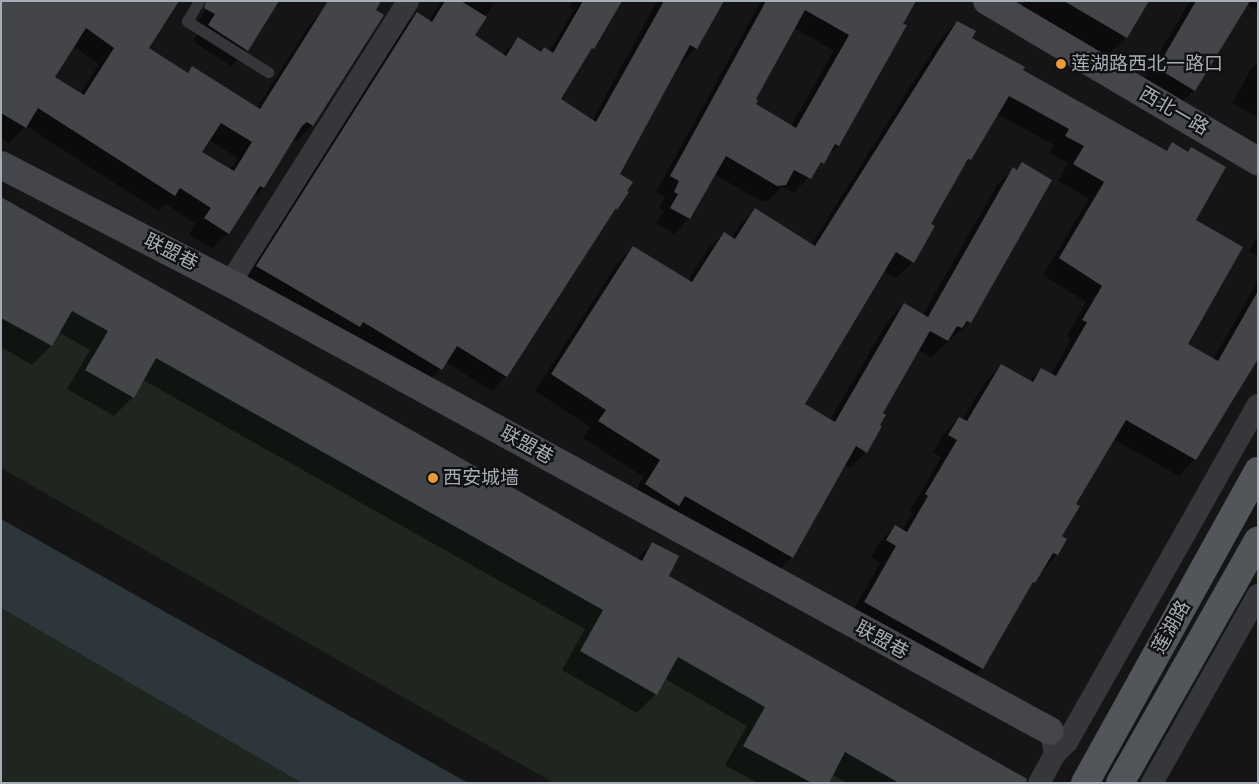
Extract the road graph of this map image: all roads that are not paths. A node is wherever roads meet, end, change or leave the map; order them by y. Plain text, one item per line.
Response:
1 (199, 1) edge
2 (408, 1) edge
3 (987, 1) edge
4 (268, 72) dead end
5 (1258, 161) edge
6 (1, 165) edge
7 (230, 283) junction
8 (1258, 405) edge
9 (1258, 471) edge
10 (1258, 540) edge
11 (1258, 596) edge
12 (1052, 742) junction
13 (1039, 783) edge
14 (1085, 783) edge
15 (1120, 783) edge
16 (1152, 783) edge

1 - 4 lane
2 - 7 street
3 - 5 street, 西北一路
6 - 7 street, 联盟巷
7 - 12 street, 联盟巷
8 - 12 street
9 - 14 main road, 莲湖路
10 - 15 main road, 莲湖路
11 - 16 street
12 - 13 street

